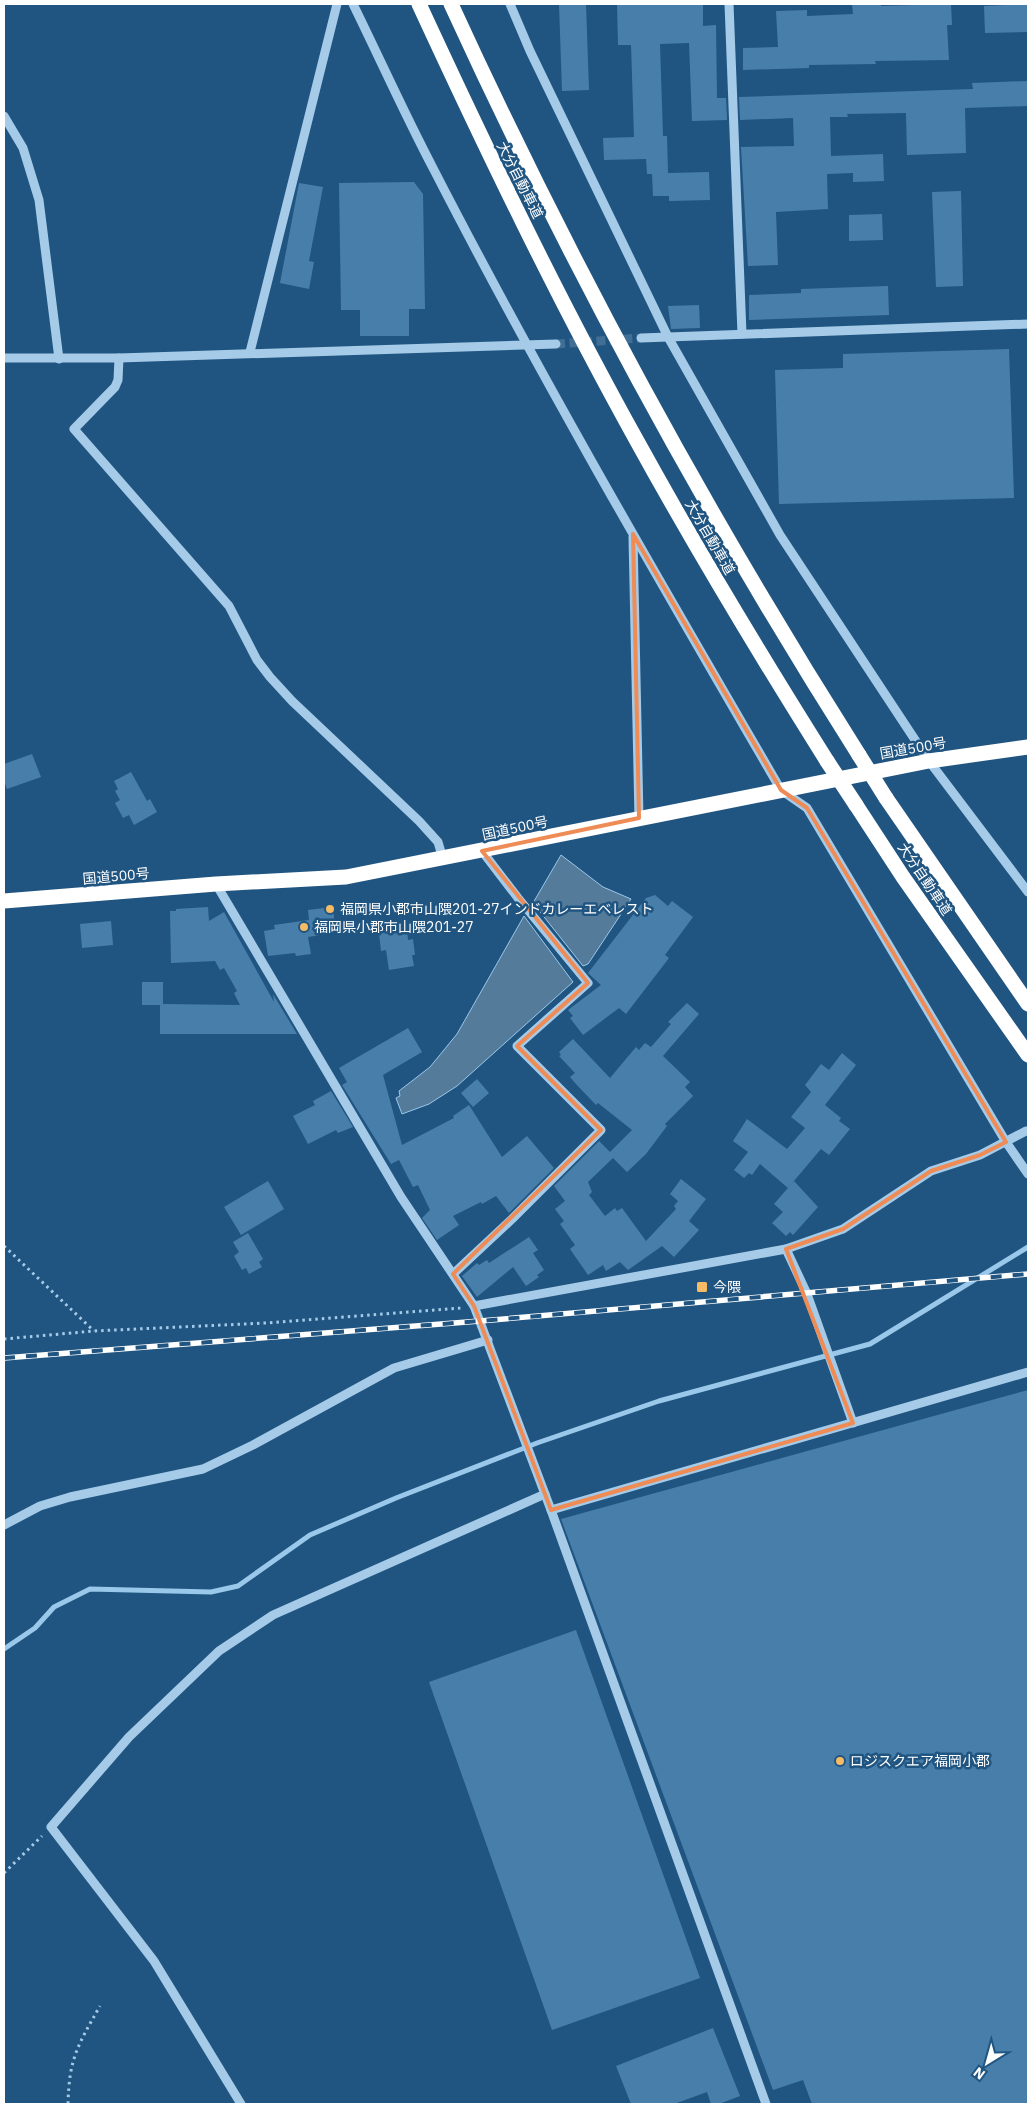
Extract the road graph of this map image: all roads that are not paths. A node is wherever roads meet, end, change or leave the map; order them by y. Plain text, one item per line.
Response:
1 (337, 4) edge
2 (353, 4) edge
3 (419, 4) edge
4 (451, 4) edge
5 (510, 4) edge
6 (729, 4) edge
7 (4, 116) edge
8 (1028, 324) edge
9 (742, 334) junction
10 (668, 337) junction
11 (641, 338) tunnel mouth
12 (526, 344) junction
13 (556, 344) tunnel mouth
14 (250, 352) junction
15 (4, 358) edge
16 (119, 358) junction
17 (59, 359) junction
18 (633, 534) junction
19 (1028, 747) edge
20 (929, 761) junction
21 (781, 790) junction
22 (639, 818) junction
23 (482, 851) junction
24 (443, 859) junction
25 (930, 862) junction
26 (216, 884) junction
27 (1028, 892) edge
28 (4, 901) edge
29 (1028, 988) edge
30 (1028, 1004) edge
31 (1028, 1054) edge
32 (1026, 1131) dead end
33 (1006, 1142) junction
34 (1028, 1174) edge
35 (786, 1249) junction
36 (453, 1274) junction
37 (474, 1306) junction
38 (488, 1340) junction
39 (1028, 1372) edge
40 (853, 1423) junction
41 (545, 1494) junction
42 (551, 1510) junction
43 (4, 1525) edge
44 (242, 2104) edge
45 (766, 2104) edge

1 - 14 street
2 - 12 street
3 - 31 highway, 大分自動車道, bridge
4 - 25 highway, 大分自動車道, bridge
5 - 10 street
6 - 9 street
7 - 17 street
8 - 9 street
9 - 10 street
10 - 11 street
10 - 20 street
12 - 13 street
12 - 14 street
12 - 18 street
14 - 16 street
15 - 17 street
16 - 17 street
16 - 24 street
18 - 21 street
18 - 22 street
19 - 20 highway, 国道500号
20 - 21 highway, 国道500号
20 - 27 street
21 - 22 highway, 国道500号
21 - 33 street
22 - 23 highway, 国道500号
23 - 24 highway, 国道500号
23 - 36 street
24 - 26 highway, 国道500号
25 - 29 highway
25 - 30 highway, 大分自動車道
26 - 28 highway, 国道500号
26 - 36 street
32 - 33 street
33 - 34 street
33 - 35 street
35 - 37 street
35 - 40 street
36 - 37 street
37 - 38 street
38 - 41 street
38 - 43 street
39 - 40 street
40 - 42 street
41 - 42 street
41 - 44 street
42 - 45 street

